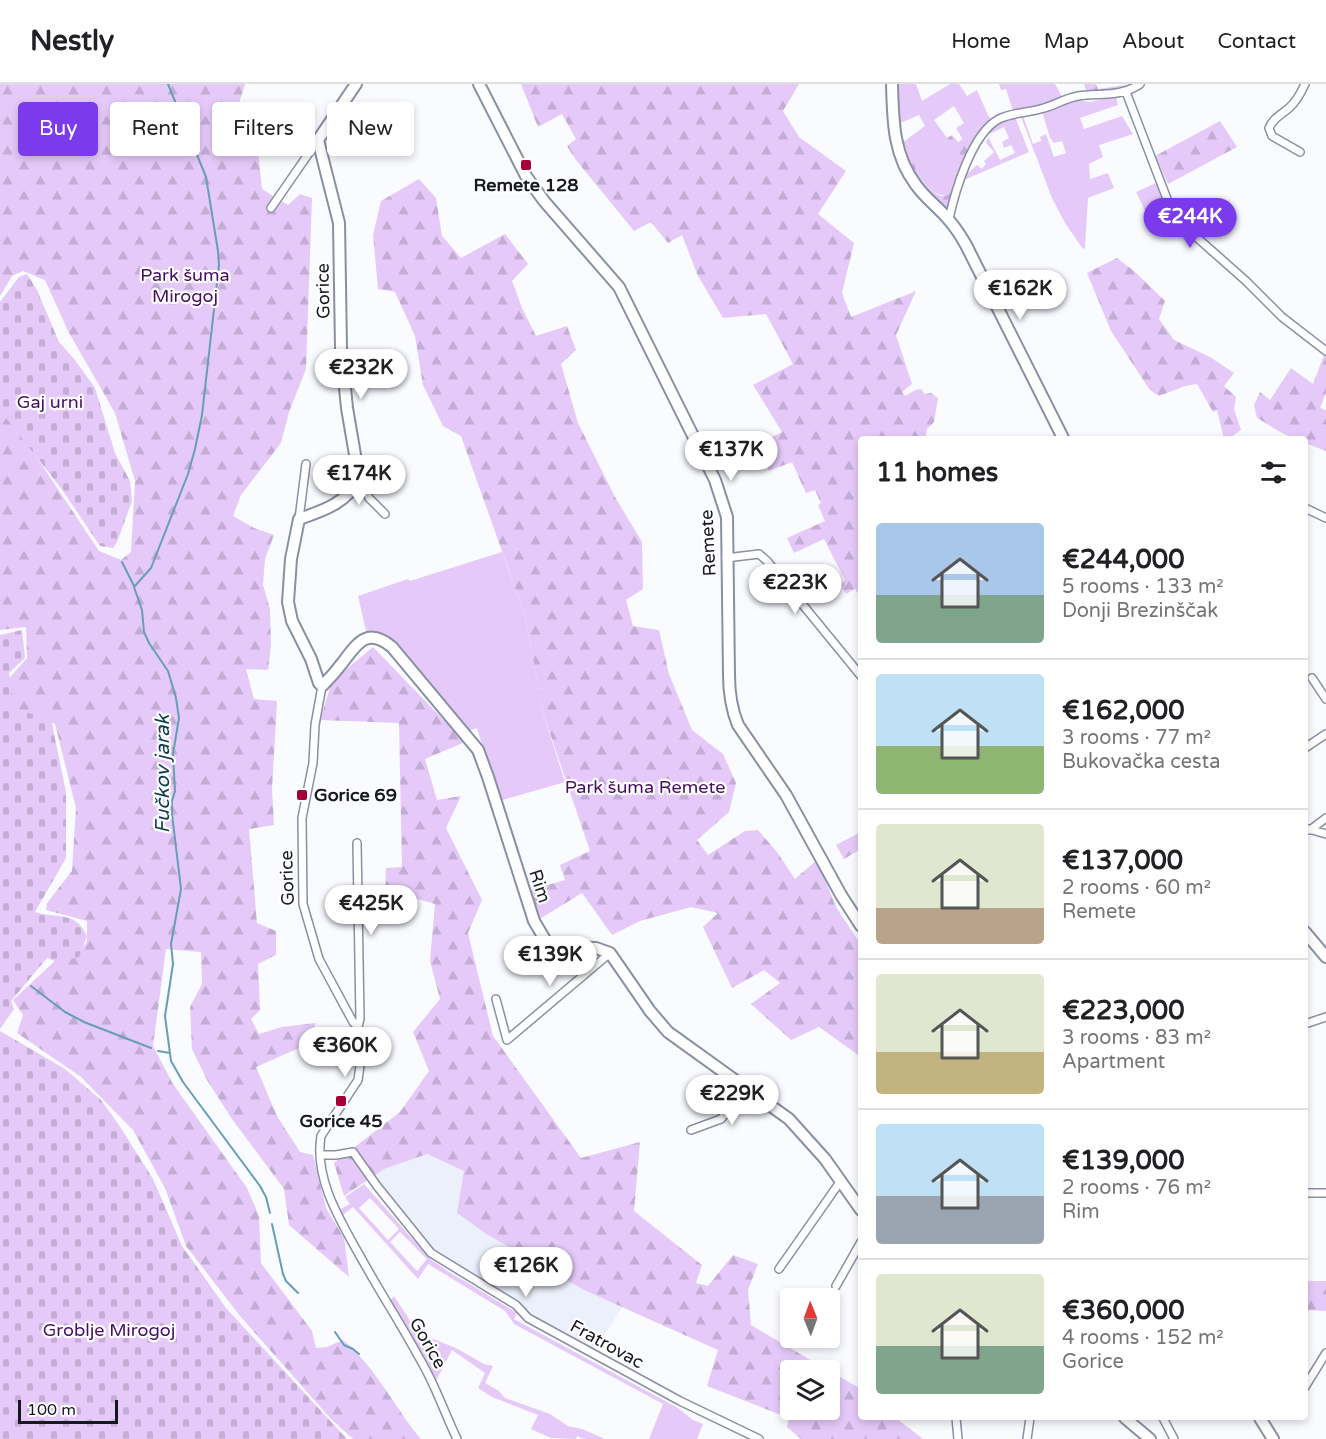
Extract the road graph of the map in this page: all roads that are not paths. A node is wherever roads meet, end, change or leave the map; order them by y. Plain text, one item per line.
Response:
1 (479, 84) edge
2 (892, 84) edge
3 (1140, 84) edge
4 (1305, 84) edge
5 (353, 85) edge
6 (1126, 92) junction
7 (318, 140) junction
8 (1300, 152) dead end
9 (271, 208) dead end
10 (949, 219) junction
11 (1326, 351) edge
12 (1062, 436) edge
13 (306, 464) dead end
14 (359, 478) junction
15 (1308, 509) edge
16 (385, 514) dead end
17 (1326, 518) edge
18 (299, 519) junction
19 (726, 558) junction
20 (858, 672) edge
21 (1312, 678) dead end
22 (321, 686) junction
23 (1326, 699) edge
24 (1326, 734) edge
25 (1308, 746) edge
26 (1326, 818) edge
27 (1308, 828) edge
28 (1308, 829) edge
29 (1326, 834) edge
30 (357, 843) dead end
31 (858, 921) edge
32 (1308, 935) edge
33 (1324, 951) edge
34 (610, 953) junction
35 (496, 999) dead end
36 (1326, 1017) edge
37 (1308, 1023) edge
38 (358, 1027) junction
39 (747, 1087) junction
40 (691, 1130) dead end
41 (321, 1155) junction
42 (840, 1182) junction
43 (1308, 1193) edge
44 (1326, 1193) edge
45 (858, 1206) edge
46 (858, 1247) edge
47 (779, 1269) dead end
48 (836, 1286) dead end
49 (1326, 1353) edge
50 (1308, 1382) edge
51 (956, 1420) edge
52 (1030, 1420) edge
53 (1127, 1420) edge
54 (1164, 1420) edge
55 (1264, 1420) edge
56 (457, 1439) edge
57 (759, 1439) edge
58 (958, 1439) edge
59 (1027, 1439) edge
60 (1150, 1439) edge
61 (1174, 1439) edge
62 (1273, 1439) edge

1 - 19 street, Remete
2 - 10 street
3 - 6 street
4 - 8 street
5 - 7 street
6 - 10 street
6 - 11 street
7 - 9 street
7 - 14 street, Gorice
10 - 12 street
13 - 18 street, Gorice
14 - 16 street, Gorice
14 - 18 street
15 - 17 street
18 - 22 street, Gorice
19 - 20 street
19 - 31 street, Remete
21 - 23 street
22 - 34 street, Rim
22 - 38 street, Gorice
24 - 25 street
26 - 27 street
28 - 29 street
30 - 38 street
32 - 33 street
34 - 35 street
34 - 39 street
36 - 37 street
38 - 41 street, Gorice
39 - 40 street
39 - 42 street
41 - 56 street, Gorice
41 - 57 street, Fratrovac
42 - 45 street
42 - 47 street
43 - 44 street
46 - 48 street
49 - 50 street
51 - 58 street
52 - 59 street
53 - 60 street
54 - 61 street
55 - 62 street

